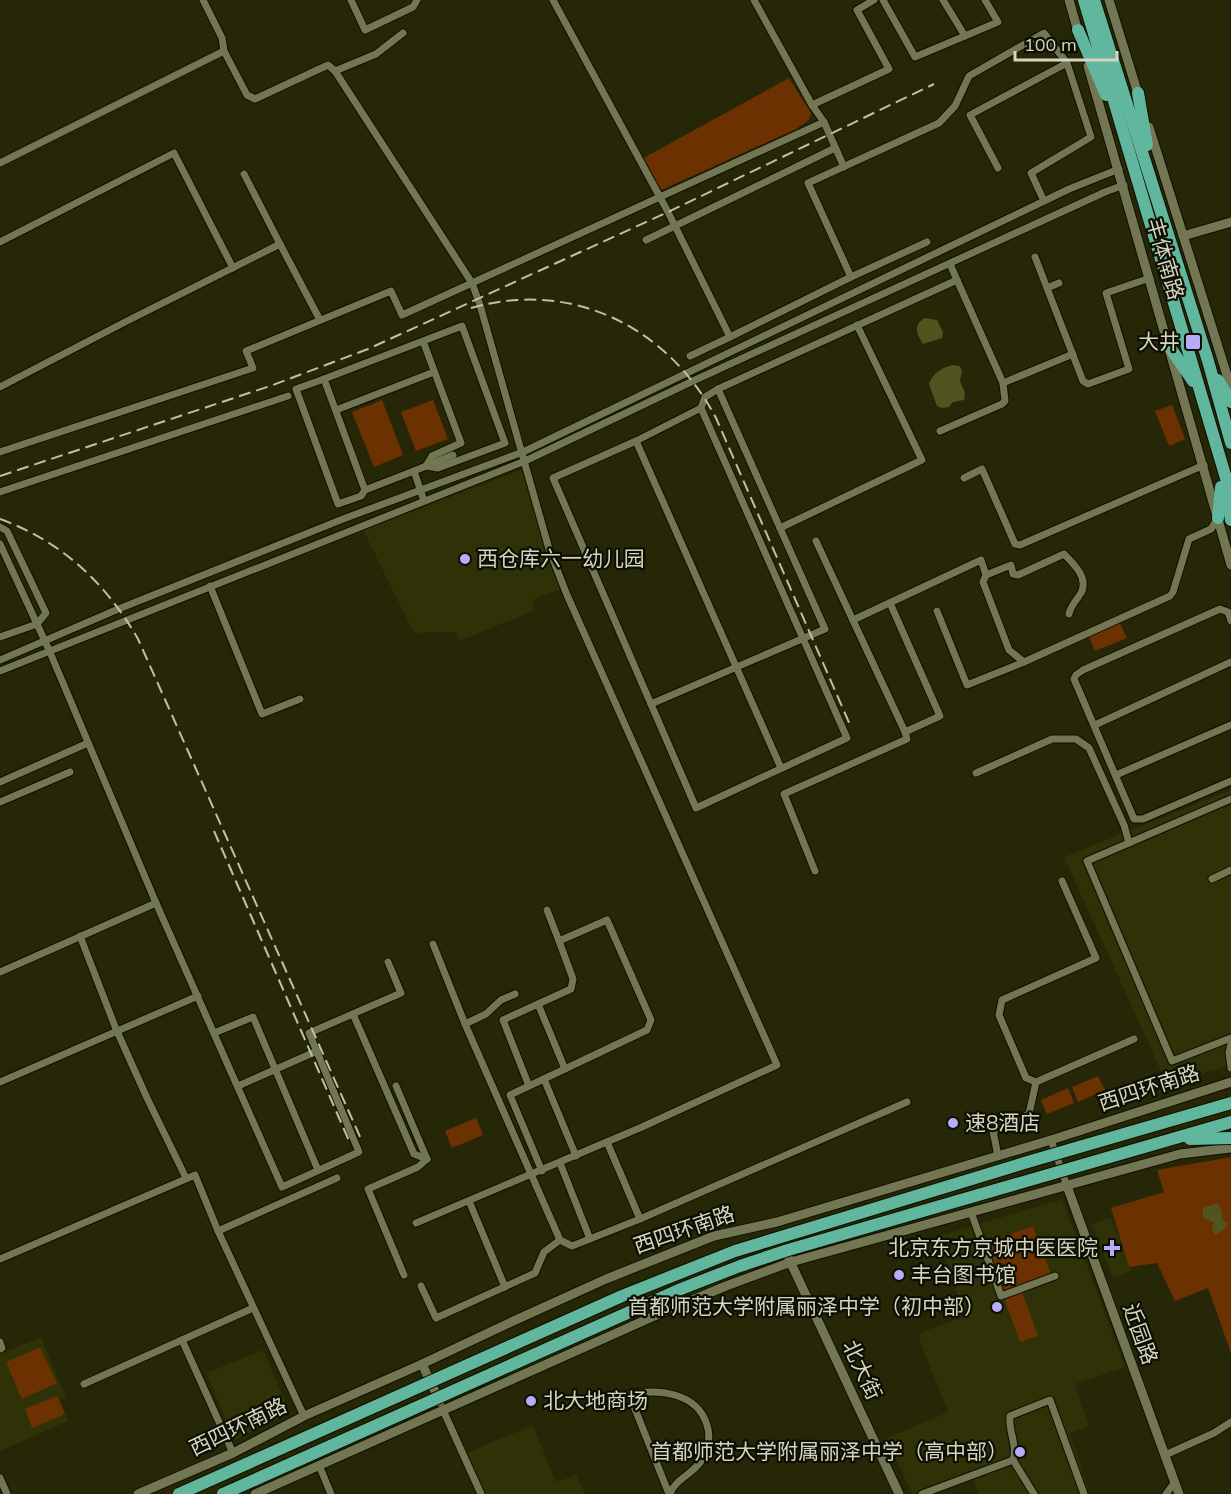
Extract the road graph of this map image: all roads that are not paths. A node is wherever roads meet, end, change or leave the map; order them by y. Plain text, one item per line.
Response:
1 (204, 0) edge
2 (351, 0) edge
3 (417, 0) edge
4 (754, 0) edge
5 (874, 0) edge
6 (883, 0) edge
7 (943, 0) edge
8 (985, 0) edge
9 (1069, 0) edge
10 (1084, 0) edge
11 (1094, 0) edge
12 (1109, 0) edge
13 (556, 1) edge
14 (1077, 30) junction
15 (403, 33) dead end
16 (965, 36) junction
17 (1103, 45) junction
18 (224, 51) junction
19 (1067, 63) junction
20 (336, 70) junction
21 (1138, 93) junction
22 (812, 105) junction
23 (824, 122) junction
24 (1128, 144) junction
25 (835, 148) junction
26 (0, 163) edge
27 (844, 167) junction
28 (998, 168) dead end
29 (1119, 169) junction
30 (244, 174) dead end
31 (1153, 184) junction
32 (1124, 185) junction
33 (661, 198) junction
34 (1044, 201) junction
35 (1231, 222) edge
36 (675, 225) junction
37 (1183, 236) junction
38 (646, 240) dead end
39 (0, 242) edge
40 (927, 243) dead end
41 (280, 244) junction
42 (1035, 257) dead end
43 (950, 264) junction
44 (233, 268) junction
45 (851, 277) junction
46 (1150, 278) junction
47 (957, 280) junction
48 (472, 284) junction
49 (1059, 284) dead end
50 (1047, 288) junction
51 (320, 320) junction
52 (857, 325) junction
53 (730, 336) junction
54 (423, 341) junction
55 (1169, 346) junction
56 (1073, 354) junction
57 (690, 356) dead end
58 (1208, 361) junction
59 (434, 372) junction
60 (324, 379) junction
61 (1003, 383) junction
62 (0, 387) edge
63 (1231, 388) edge
64 (718, 389) junction
65 (1201, 392) junction
66 (288, 396) dead end
67 (1231, 402) edge
68 (701, 408) junction
69 (336, 410) junction
70 (940, 431) dead end
71 (1230, 438) edge
72 (636, 441) junction
73 (0, 452) edge
74 (523, 452) junction
75 (453, 455) dead end
76 (525, 461) junction
77 (1204, 465) junction
78 (426, 466) junction
79 (1223, 468) junction
80 (414, 471) junction
81 (964, 478) dead end
82 (365, 490) junction
83 (420, 491) junction
84 (0, 492) edge
85 (1231, 495) edge
86 (424, 501) junction
87 (1218, 518) junction
88 (1231, 520) edge
89 (0, 527) edge
90 (780, 528) junction
91 (816, 541) dead end
92 (0, 544) edge
93 (1231, 565) edge
94 (986, 575) junction
95 (210, 586) junction
96 (890, 603) junction
97 (937, 611) dead end
98 (1069, 614) dead end
99 (853, 620) junction
100 (1231, 621) edge
101 (37, 624) junction
102 (0, 637) edge
103 (804, 638) junction
104 (45, 641) junction
105 (49, 650) junction
106 (0, 660) edge
107 (1024, 662) junction
108 (1231, 662) edge
109 (736, 667) junction
110 (0, 670) edge
111 (300, 699) dead end
112 (651, 704) junction
113 (1095, 725) junction
114 (1231, 725) edge
115 (905, 732) junction
116 (88, 743) junction
117 (781, 768) junction
118 (70, 772) dead end
119 (976, 773) dead end
120 (1116, 776) junction
121 (1231, 781) edge
122 (0, 782) edge
123 (1231, 799) edge
124 (0, 802) edge
125 (1129, 843) junction
126 (815, 870) dead end
127 (1231, 870) edge
128 (1212, 879) dead end
129 (1062, 881) dead end
130 (156, 903) junction
131 (548, 910) dead end
132 (80, 936) junction
133 (559, 941) junction
134 (433, 944) dead end
135 (388, 962) dead end
136 (0, 972) edge
137 (515, 994) dead end
138 (198, 996) junction
139 (538, 1004) junction
140 (353, 1014) junction
141 (465, 1024) junction
142 (117, 1031) junction
143 (214, 1033) junction
144 (1231, 1038) edge
145 (1134, 1039) dead end
146 (1231, 1044) edge
147 (318, 1051) junction
148 (1231, 1068) edge
149 (275, 1069) junction
150 (565, 1069) junction
151 (544, 1079) junction
152 (0, 1082) edge
153 (1036, 1082) junction
154 (1231, 1082) edge
155 (238, 1086) junction
156 (396, 1086) dead end
157 (529, 1086) junction
158 (1215, 1087) junction
159 (1231, 1088) edge
160 (907, 1102) dead end
161 (1231, 1102) edge
162 (1231, 1123) edge
163 (1231, 1138) edge
164 (1174, 1139) junction
165 (1051, 1140) junction
166 (607, 1142) junction
167 (1231, 1148) edge
168 (1056, 1154) junction
169 (1180, 1154) junction
170 (576, 1156) junction
171 (998, 1156) junction
172 (427, 1159) junction
173 (560, 1163) junction
174 (318, 1170) junction
175 (542, 1171) junction
176 (1062, 1172) junction
177 (531, 1176) junction
178 (186, 1178) junction
179 (337, 1178) dead end
180 (1067, 1186) junction
181 (469, 1201) junction
182 (971, 1212) junction
183 (640, 1219) junction
184 (777, 1222) junction
185 (417, 1223) dead end
186 (218, 1231) junction
187 (781, 1236) junction
188 (591, 1239) junction
189 (560, 1240) junction
190 (786, 1252) junction
191 (724, 1255) junction
192 (0, 1259) edge
193 (791, 1262) junction
194 (684, 1270) joint
195 (404, 1275) dead end
196 (1055, 1276) dead end
197 (710, 1277) junction
198 (653, 1283) joint
199 (421, 1286) dead end
200 (505, 1287) junction
201 (681, 1289) joint
202 (633, 1292) junction
203 (660, 1298) junction
204 (253, 1308) junction
205 (182, 1340) junction
206 (0, 1342) edge
207 (0, 1348) edge
208 (422, 1364) junction
209 (431, 1382) junction
210 (84, 1384) dead end
211 (438, 1398) junction
212 (443, 1410) junction
213 (304, 1416) junction
214 (1231, 1422) edge
215 (233, 1453) junction
216 (1165, 1455) junction
217 (1013, 1460) junction
218 (319, 1465) junction
219 (0, 1478) edge
220 (176, 1478) junction
221 (1175, 1482) junction
222 (7, 1494) edge
223 (138, 1494) edge
224 (179, 1494) edge
225 (223, 1494) edge
226 (255, 1494) edge
227 (331, 1494) edge
228 (481, 1494) edge
229 (669, 1494) edge
230 (899, 1494) edge
231 (922, 1494) edge
232 (1034, 1494) edge
233 (1084, 1494) edge
234 (1166, 1494) edge
235 (1179, 1494) edge

1 - 18 street
2 - 3 street
4 - 22 street
5 - 22 street
6 - 16 street
7 - 16 street
8 - 16 street
9 - 14 street, 丰体南路
10 - 17 highway, 丰体南路
11 - 17 highway, 丰体南路
12 - 21 street, 丰体南路
13 - 33 street
14 - 24 highway
14 - 29 street, 丰体南路
15 - 20 street
17 - 24 highway, 丰体南路
17 - 31 highway, 丰体南路
18 - 20 street
18 - 26 street
19 - 27 street
19 - 28 street
19 - 34 street
20 - 48 street
21 - 31 highway
21 - 37 street, 丰体南路
22 - 23 street
23 - 25 street
23 - 33 street
24 - 65 highway, 丰体南路
25 - 27 street
25 - 36 street
27 - 45 street
29 - 32 street, 丰体南路
29 - 34 street
30 - 41 street
31 - 58 highway, 丰体南路
32 - 43 street
32 - 46 street, 丰体南路
33 - 36 street
33 - 48 street
34 - 74 street
35 - 37 street
36 - 38 street
36 - 53 street
37 - 63 street, 丰体南路
39 - 44 street
40 - 45 street
41 - 44 street
41 - 51 street
42 - 50 street
43 - 47 street
43 - 76 street
44 - 62 street
45 - 53 street
46 - 55 street, 丰体南路
46 - 56 street
47 - 52 street
47 - 61 street
48 - 51 street
48 - 74 street
49 - 50 street
50 - 56 street
51 - 73 street
52 - 64 street
52 - 90 street
53 - 57 street
54 - 59 street
54 - 60 street
54 - 78 street
55 - 65 highway
55 - 77 street, 丰体南路
56 - 61 street
58 - 67 highway
58 - 71 highway, 丰体南路
59 - 69 street
59 - 78 street
60 - 69 street
60 - 82 street
61 - 70 street
64 - 68 street
64 - 90 street
65 - 79 highway, 丰体南路
66 - 84 street
68 - 72 street
68 - 103 street
69 - 82 street
72 - 109 street
72 - 112 street
74 - 76 street
74 - 83 street
75 - 78 street
76 - 86 street
76 - 166 street
77 - 81 street
77 - 87 street, 丰体南路
78 - 80 street
79 - 85 highway, 丰体南路
79 - 87 highway
79 - 88 highway
80 - 82 street
80 - 83 street
83 - 86 street
83 - 104 street
86 - 95 street
87 - 93 street, 丰体南路
87 - 107 street
89 - 101 street
90 - 103 street
91 - 99 street
92 - 101 street
94 - 96 street
94 - 98 street
94 - 107 street
95 - 105 street
95 - 111 street
96 - 99 street
96 - 115 street
97 - 107 street
99 - 115 street
100 - 113 street
101 - 102 street
101 - 104 street
103 - 109 street
103 - 117 street
104 - 105 street
104 - 106 street
105 - 110 street
105 - 116 street
108 - 113 street
109 - 112 street
109 - 117 street
112 - 117 street
113 - 120 street
114 - 120 street
115 - 126 street
116 - 122 street
116 - 130 street
118 - 124 street
119 - 125 street
120 - 121 street
123 - 125 street
125 - 144 street
127 - 128 street
129 - 153 street
130 - 132 street
130 - 138 street
131 - 133 street
132 - 136 street
132 - 142 street
133 - 139 street
133 - 150 street
134 - 141 street
135 - 140 street
137 - 141 street
138 - 142 street
138 - 143 street
139 - 150 street
139 - 157 street
140 - 147 street
140 - 172 street
141 - 177 street
142 - 152 street
142 - 178 street
143 - 149 street
143 - 155 street
145 - 153 street
146 - 148 street
147 - 149 street
147 - 174 street
149 - 155 street
149 - 174 street
150 - 151 street
151 - 157 street
151 - 170 street
153 - 171 street
154 - 158 street
155 - 174 street
156 - 172 street
157 - 175 street
158 - 159 street, 西四环南路
158 - 165 street, 西四环南路
160 - 183 street
161 - 168 street, 西四环南路
161 - 191 highway, 西四环南路, bridge
162 - 164 highway, bridge
162 - 169 street
162 - 176 street
163 - 164 highway, bridge
164 - 197 highway, bridge
165 - 168 street
165 - 171 street, 西四环南路
166 - 170 street
166 - 183 street
167 - 169 street
168 - 176 street
168 - 187 street, 西四环南路
169 - 180 street
170 - 173 street
171 - 184 street, 西四环南路
172 - 195 street
173 - 175 street
173 - 188 street
175 - 177 street
176 - 180 street
176 - 190 street
177 - 181 street
177 - 189 street
178 - 186 street
178 - 192 street
179 - 186 street
180 - 182 street
180 - 216 street, 近园路
181 - 185 street
181 - 200 street
182 - 193 street
182 - 196 street
183 - 188 street
184 - 187 street, 北大街
184 - 208 street, 西四环南路
186 - 204 street
187 - 190 street, 北大街
187 - 191 street, 西四环南路
188 - 189 street
189 - 200 street
190 - 193 street, 北大街
190 - 197 street
191 - 194 highway, 西四环南路, bridge
193 - 212 street
193 - 230 street, 北大街
194 - 198 street, 西四环南路
197 - 201 street
198 - 202 highway, 西四环南路, bridge
199 - 200 street
201 - 203 highway, bridge
202 - 209 street, 西四环南路
202 - 224 highway, 西四环南路, bridge
203 - 211 street
203 - 225 highway, bridge
204 - 205 street
204 - 213 street
205 - 210 street
205 - 215 street
206 - 207 street
208 - 209 street
208 - 213 street, 西四环南路
209 - 211 street
209 - 220 street, 西四环南路
211 - 212 street
211 - 225 street
212 - 218 street
212 - 228 street
213 - 215 street, 西四环南路
214 - 216 street
215 - 220 street, 西四环南路
216 - 221 street, 近园路
217 - 231 street
217 - 232 street
217 - 233 street
218 - 226 street
218 - 227 street
219 - 222 street
220 - 223 street, 西四环南路
221 - 234 street
221 - 235 street, 近园路
229 - 229 street

